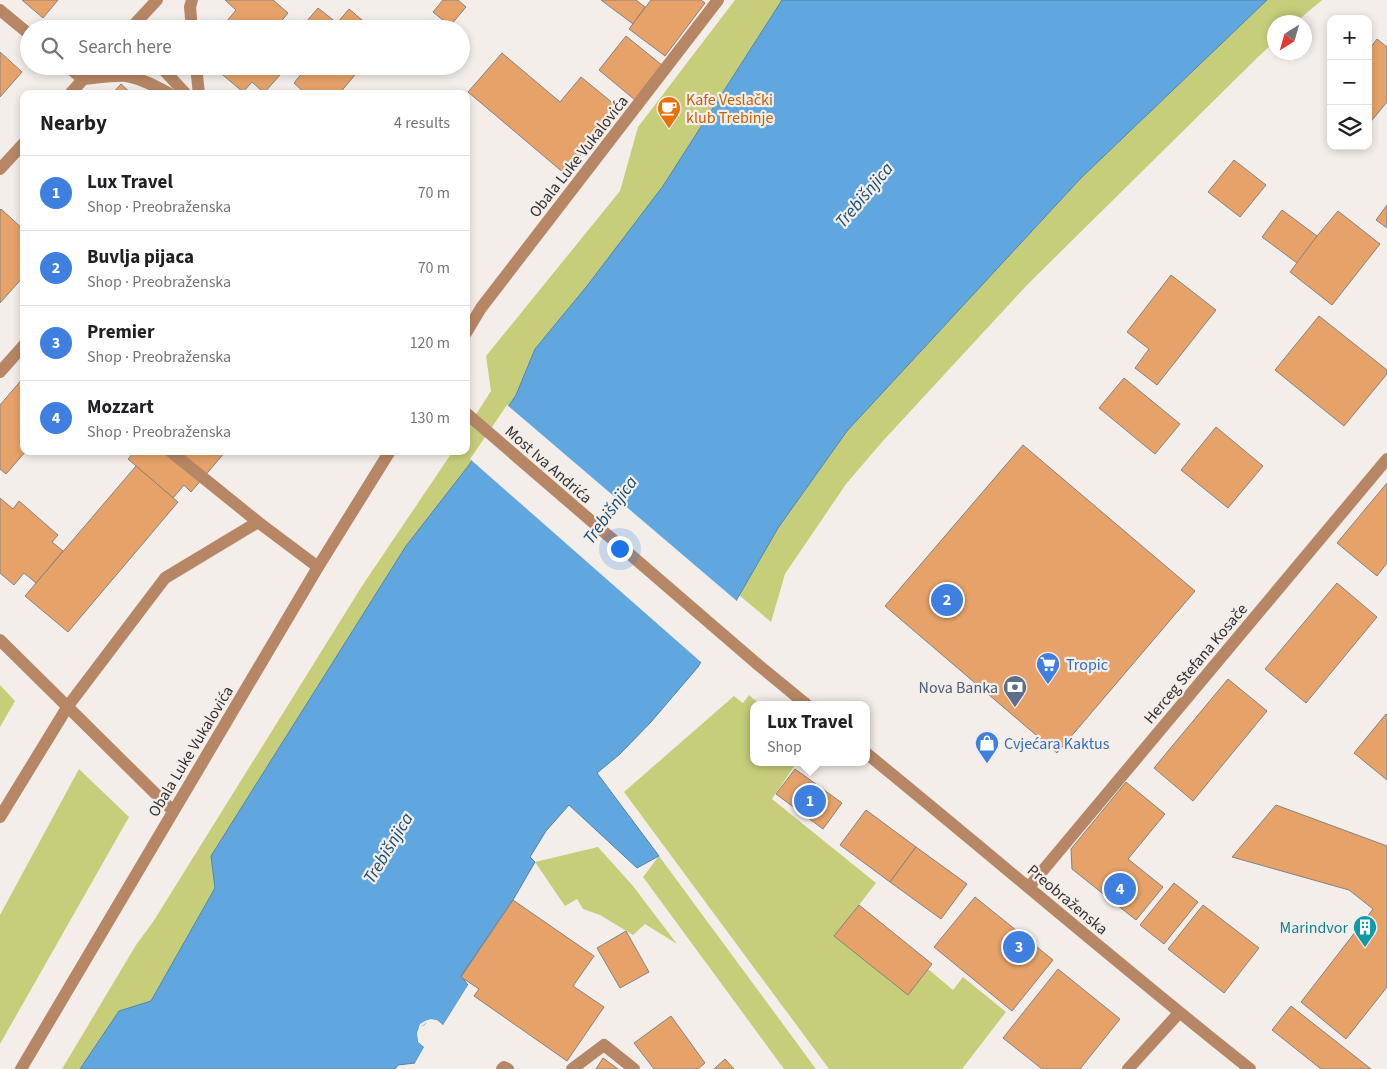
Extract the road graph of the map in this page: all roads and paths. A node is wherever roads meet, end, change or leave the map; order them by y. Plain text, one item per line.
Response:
1 (157, 0) edge
2 (192, 0) edge
3 (718, 0) edge
4 (0, 10) edge
5 (138, 20) edge
6 (191, 20) edge
7 (20, 27) edge
8 (77, 75) edge
9 (87, 75) edge
10 (168, 75) edge
11 (197, 75) edge
12 (83, 80) junction
13 (74, 90) edge
14 (163, 90) edge
15 (182, 90) edge
16 (199, 90) edge
17 (20, 147) edge
18 (0, 169) edge
19 (470, 326) edge
20 (20, 350) edge
21 (0, 372) edge
22 (470, 417) edge
23 (175, 455) edge
24 (388, 455) edge
25 (1387, 459) edge
26 (258, 522) junction
27 (318, 567) junction
28 (0, 640) edge
29 (802, 701) edge
30 (68, 706) junction
31 (870, 756) edge
32 (173, 811) junction
33 (0, 817) edge
34 (1029, 887) junction
35 (1179, 1013) junction
36 (21, 1069) edge
37 (502, 1069) edge
38 (508, 1069) edge
39 (572, 1069) edge
40 (634, 1069) edge
41 (1128, 1069) edge
42 (1250, 1069) edge

1 - 5 street
2 - 6 street
3 - 19 street, Obala Luke Vukalovića
4 - 7 street
8 - 12 street
9 - 12 street
10 - 15 street
11 - 16 street
12 - 13 street
12 - 14 street
17 - 18 street
20 - 21 street
22 - 29 street, Most Iva Andrića
23 - 26 street
24 - 27 street, Obala Luke Vukalovića
25 - 34 street, Herceg Stefana Kosače
26 - 27 street
26 - 30 street
27 - 32 street, Obala Luke Vukalovića
28 - 30 street
30 - 32 street
30 - 33 street
31 - 34 street, Preobraženska
32 - 36 street, Obala Luke Vukalovića
34 - 35 street, Preobraženska
35 - 41 street
35 - 42 street, Preobraženska
37 - 38 street
39 - 40 street

